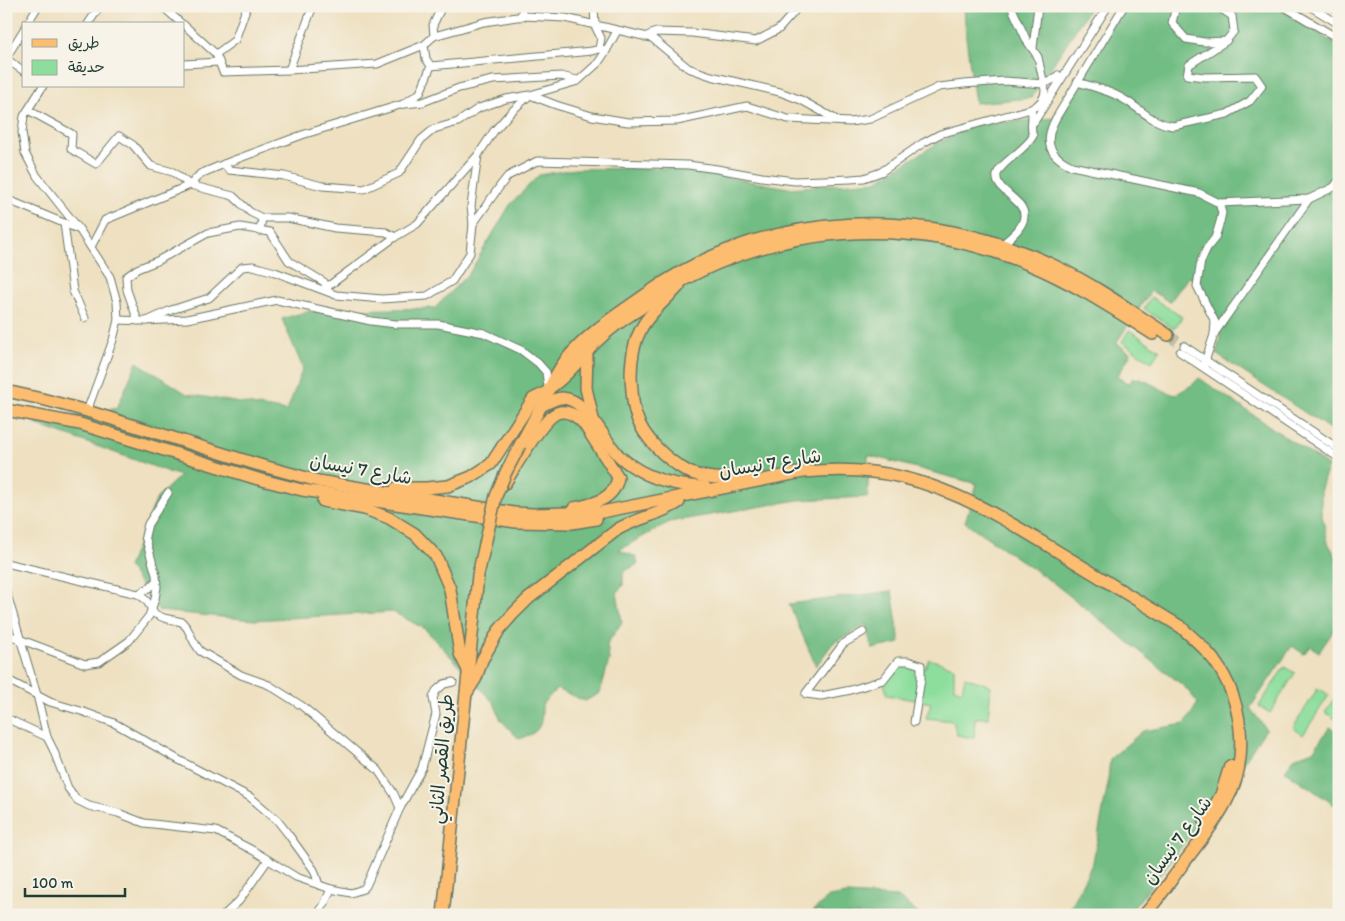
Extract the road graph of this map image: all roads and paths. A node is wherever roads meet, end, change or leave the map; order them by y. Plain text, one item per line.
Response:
1 (38, 6) edge
2 (100, 6) edge
3 (162, 6) edge
4 (247, 6) edge
5 (313, 6) edge
6 (442, 6) edge
7 (523, 6) edge
8 (594, 6) edge
9 (1011, 6) edge
10 (1038, 6) edge
11 (1108, 6) edge
12 (1124, 6) edge
13 (1176, 6) edge
14 (1218, 6) edge
15 (1283, 6) edge
16 (1309, 6) edge
17 (794, 12) dead end
18 (521, 17) junction
19 (28, 22) edge
20 (89, 22) edge
21 (180, 22) edge
22 (1339, 24) edge
23 (595, 26) junction
24 (185, 27) edge
25 (617, 31) junction
26 (22, 32) edge
27 (434, 36) junction
28 (645, 37) junction
29 (1339, 39) edge
30 (1226, 41) junction
31 (424, 45) junction
32 (1034, 48) junction
33 (602, 50) junction
34 (216, 54) junction
35 (6, 59) edge
36 (219, 62) junction
37 (185, 64) edge
38 (431, 66) junction
39 (22, 70) edge
40 (289, 70) junction
41 (1058, 75) dead end
42 (578, 81) junction
43 (1077, 82) junction
44 (1044, 84) junction
45 (42, 88) edge
46 (530, 96) junction
47 (403, 104) junction
48 (1031, 109) junction
49 (28, 110) junction
50 (838, 120) junction
51 (1030, 128) junction
52 (478, 155) junction
53 (224, 164) junction
54 (1339, 180) edge
55 (190, 184) junction
56 (6, 199) edge
57 (1309, 199) junction
58 (1220, 203) junction
59 (262, 218) junction
60 (64, 223) junction
61 (473, 224) junction
62 (79, 229) junction
63 (260, 230) junction
64 (395, 237) junction
65 (1001, 245) junction
66 (91, 247) junction
67 (686, 278) junction
68 (328, 290) junction
69 (85, 318) dead end
70 (118, 320) junction
71 (138, 321) junction
72 (147, 321) junction
73 (1214, 335) junction
74 (1182, 349) tunnel mouth
75 (587, 352) junction
76 (1203, 363) junction
77 (6, 391) edge
78 (547, 391) junction
79 (541, 406) junction
80 (6, 410) edge
81 (87, 411) junction
82 (594, 423) junction
83 (523, 448) junction
84 (1339, 449) edge
85 (1339, 458) edge
86 (258, 479) junction
87 (762, 480) junction
88 (724, 488) junction
89 (373, 490) junction
90 (168, 493) dead end
91 (679, 502) junction
92 (534, 514) junction
93 (6, 563) edge
94 (156, 581) junction
95 (6, 591) edge
96 (138, 594) junction
97 (152, 610) junction
98 (863, 632) dead end
99 (6, 634) edge
100 (20, 640) junction
101 (468, 670) junction
102 (6, 679) edge
103 (453, 682) dead end
104 (38, 695) junction
105 (465, 696) junction
106 (6, 718) edge
107 (914, 722) dead end
108 (47, 737) junction
109 (400, 808) junction
110 (268, 860) junction
111 (319, 885) junction
112 (331, 889) junction
113 (224, 915) edge
114 (316, 915) edge
115 (443, 915) edge
116 (1134, 915) edge
117 (1144, 915) edge

1 - 19 street
2 - 20 street
3 - 21 street
4 - 34 street
5 - 40 street
6 - 27 street
7 - 18 street
8 - 23 street
9 - 32 street
10 - 32 street
11 - 51 street
12 - 43 street
13 - 30 street
14 - 30 street
15 - 29 street
16 - 22 street
17 - 28 street
18 - 23 street
18 - 27 street
23 - 25 street
23 - 33 street
24 - 34 street
25 - 28 street
25 - 33 street
26 - 35 street
27 - 31 street
28 - 50 street
30 - 43 street
31 - 38 street
31 - 40 street
32 - 44 street
33 - 38 street
33 - 42 street
34 - 36 street
35 - 39 street
36 - 37 street
36 - 40 street
38 - 47 street
41 - 44 street
42 - 46 street
42 - 47 street
43 - 58 street
44 - 48 street
44 - 50 street
45 - 49 street
46 - 50 street
46 - 52 street
46 - 53 street
47 - 53 street
48 - 51 street
48 - 61 street
49 - 55 street
49 - 62 street
51 - 65 street
52 - 61 street
52 - 64 street
53 - 55 street
54 - 57 street
55 - 59 street
55 - 66 street
56 - 60 street
57 - 58 street
57 - 73 street
58 - 73 street
59 - 63 street
59 - 64 street
60 - 62 street
60 - 69 street
61 - 68 street
62 - 66 street
63 - 68 street
63 - 71 street
64 - 68 street
65 - 67 main road
65 - 78 main road
66 - 70 street
67 - 75 main road
67 - 87 main road
68 - 72 street
70 - 71 street
70 - 81 street
71 - 72 street
72 - 78 street
73 - 76 street
74 - 76 street
75 - 78 main road
75 - 82 main road
76 - 84 street
76 - 85 street
77 - 81 main road, شارع 7 نيسان
78 - 79 main road
78 - 89 main road
79 - 82 main road
79 - 83 main road
80 - 86 main road, شارع 7 نيسان
81 - 89 main road, شارع 7 نيسان
82 - 88 main road
83 - 92 main road
83 - 101 main road, طريق القصر الثاني, bridge
86 - 91 main road, شارع 7 نيسان
86 - 101 main road
87 - 88 main road, شارع 7 نيسان
87 - 117 main road, شارع 7 نيسان
88 - 92 main road, شارع 7 نيسان
89 - 92 main road, شارع 7 نيسان
90 - 94 street
91 - 105 main road
91 - 116 main road, شارع 7 نيسان
93 - 96 street
94 - 96 street
94 - 97 street
95 - 100 street
96 - 97 street
97 - 100 street
97 - 109 street
98 - 107 street
99 - 100 street
100 - 104 street
101 - 105 main road, طريق القصر الثاني
102 - 104 street
103 - 109 street
104 - 108 street
104 - 111 street
105 - 115 main road, طريق القصر الثاني
106 - 108 street
108 - 110 street
109 - 112 street
110 - 111 street
110 - 113 street
111 - 112 street
112 - 114 street

